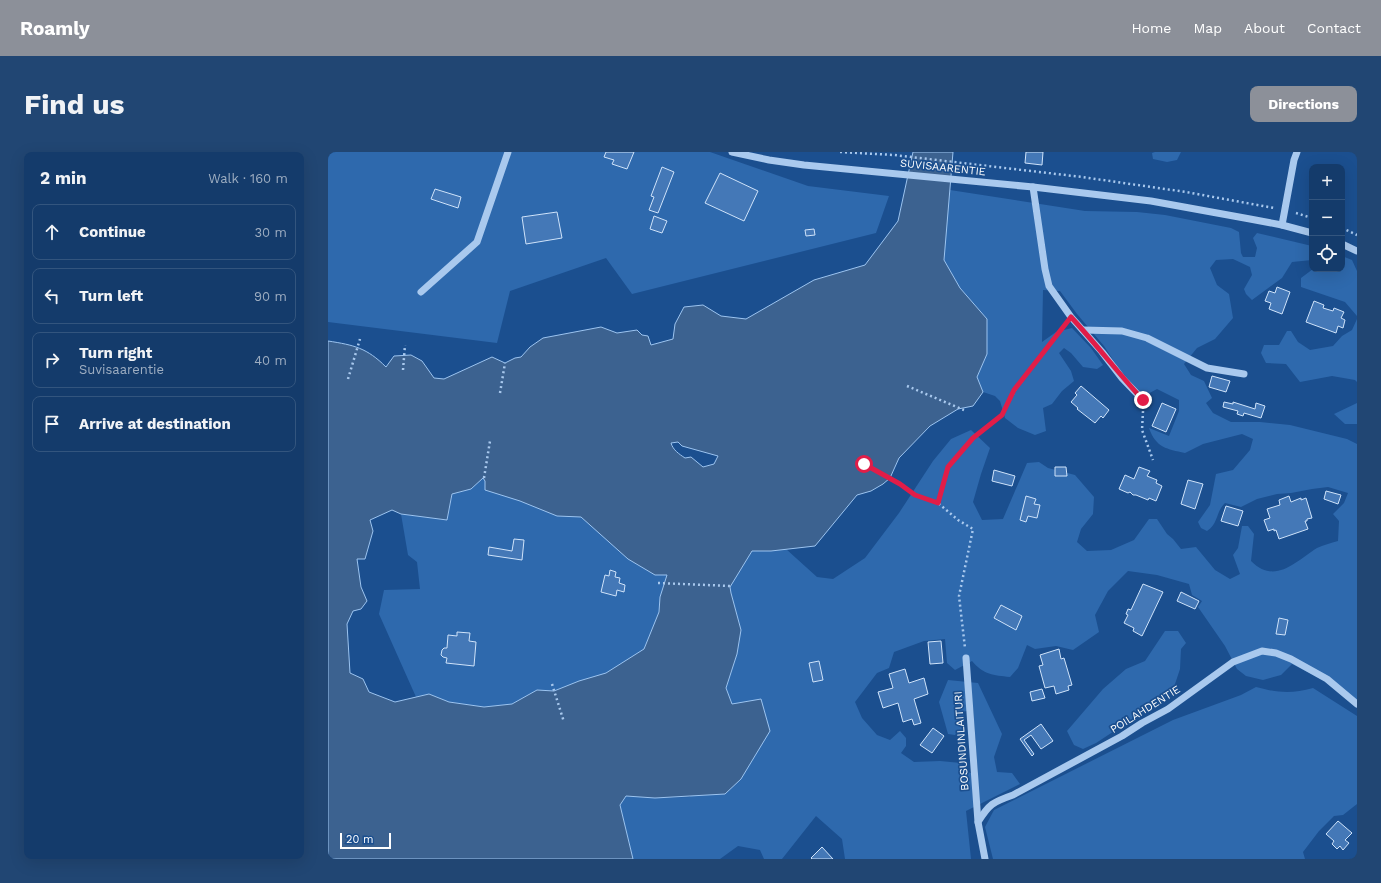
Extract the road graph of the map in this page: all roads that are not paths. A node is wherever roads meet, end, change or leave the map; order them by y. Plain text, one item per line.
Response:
1 (508, 152) edge
2 (732, 152) edge
3 (1297, 152) edge
4 (1033, 187) junction
5 (1282, 225) junction
6 (1309, 232) edge
7 (1345, 245) edge
8 (1357, 251) edge
9 (421, 292) dead end
10 (1083, 330) junction
11 (1244, 374) dead end
12 (1143, 400) road end
13 (966, 658) road end
14 (1357, 704) edge
15 (978, 822) junction
16 (985, 859) edge

1 - 9 street
2 - 4 street, SUVISAARENTIE
3 - 5 street
4 - 5 street, SUVISAARENTIE
4 - 10 street
5 - 6 street, SUVISAARENTIE
7 - 8 street
10 - 11 street
10 - 12 street
13 - 15 street, BOSUNDINLAITURI
14 - 15 street, POILAHDENTIE
15 - 16 street

